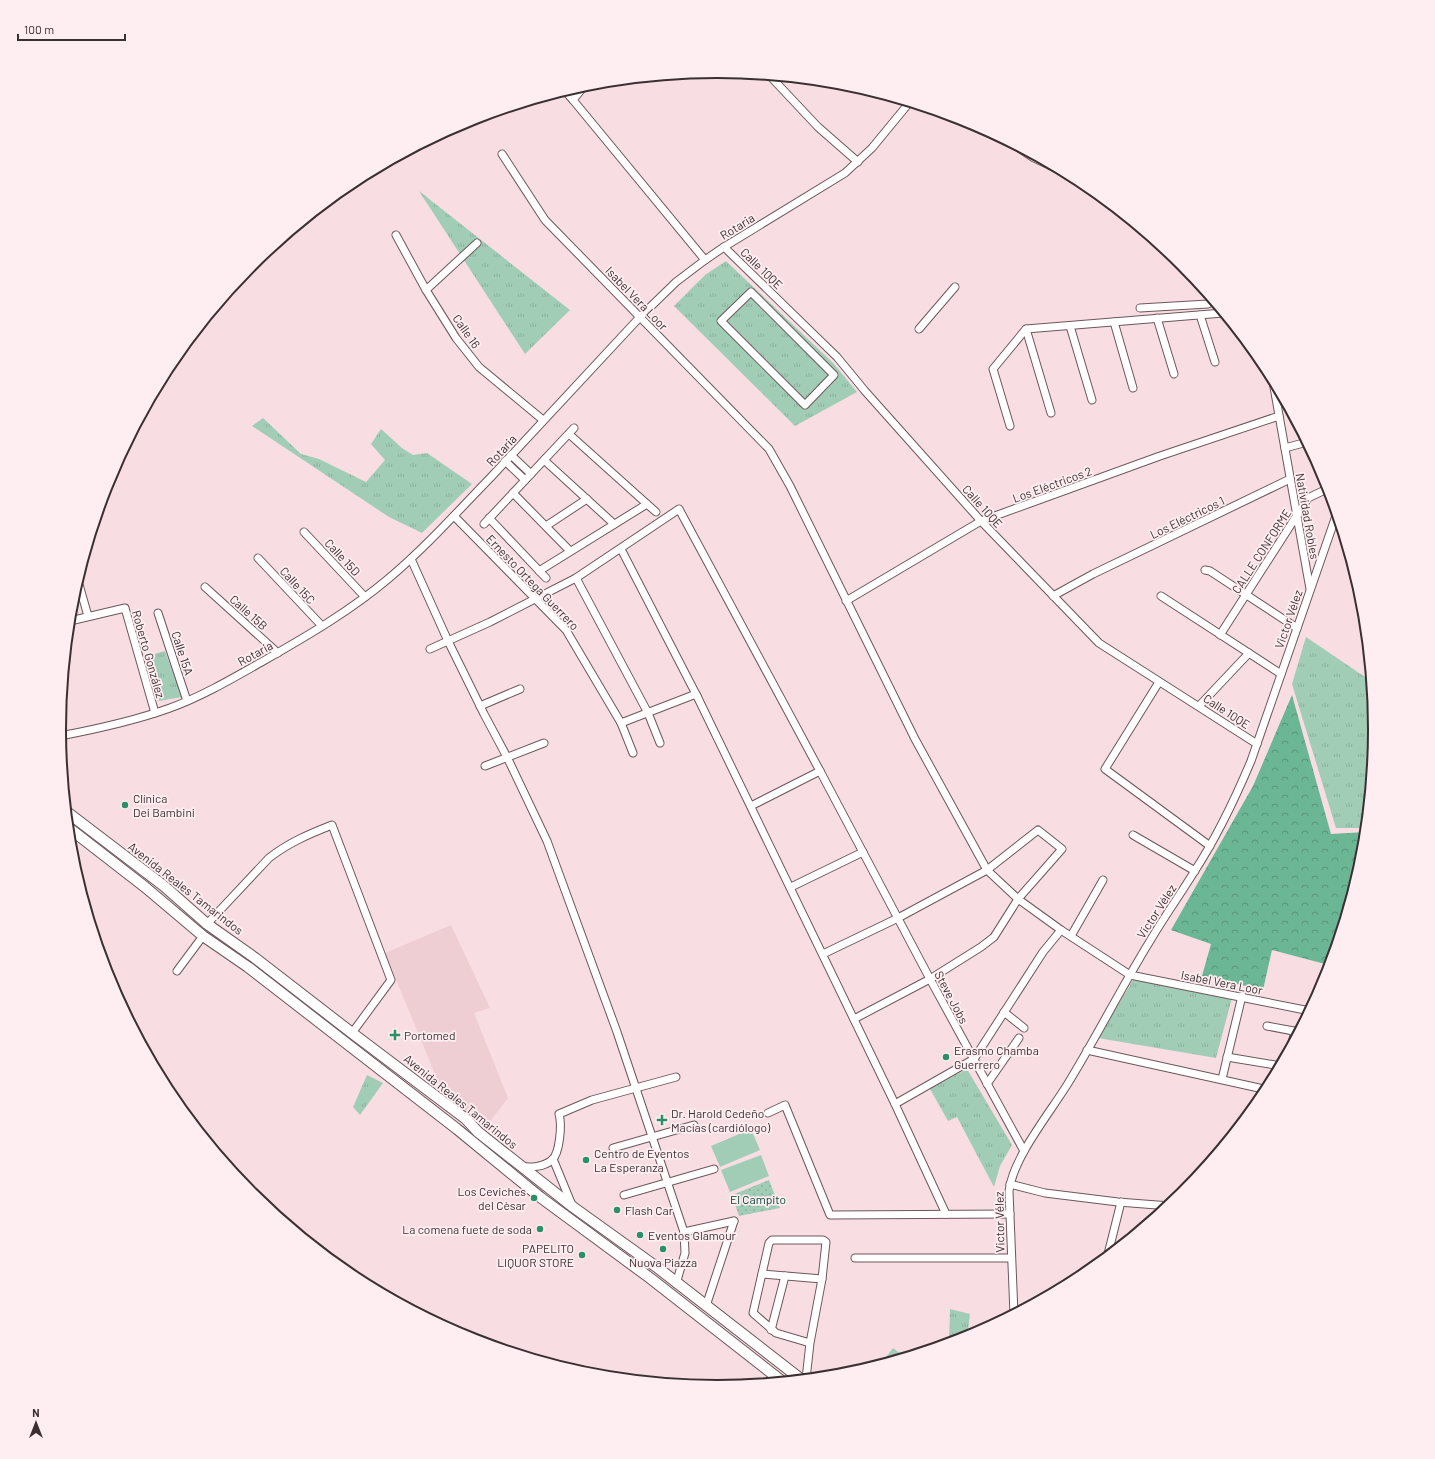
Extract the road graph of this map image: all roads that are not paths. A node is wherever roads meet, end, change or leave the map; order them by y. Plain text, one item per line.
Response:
1 (774, 81) edge
2 (578, 94) edge
3 (569, 96) edge
4 (573, 100) junction
5 (906, 106) edge
6 (502, 154) dead end
7 (858, 162) junction
8 (396, 235) dead end
9 (477, 243) dead end
10 (724, 247) junction
11 (705, 260) junction
12 (955, 287) dead end
13 (426, 290) junction
14 (1210, 303) edge
15 (1140, 308) dead end
16 (1218, 313) edge
17 (1200, 315) junction
18 (640, 317) junction
19 (1157, 318) junction
20 (721, 321) joint
21 (1114, 322) junction
22 (1070, 326) junction
23 (919, 329) dead end
24 (1026, 329) junction
25 (1215, 362) dead end
26 (1174, 374) dead end
27 (1133, 388) dead end
28 (1277, 396) edge
29 (1092, 400) dead end
30 (1051, 413) dead end
31 (1279, 416) junction
32 (543, 420) junction
33 (1010, 426) dead end
34 (574, 428) dead end
35 (569, 434) junction
36 (1303, 443) edge
37 (1285, 448) junction
38 (511, 455) junction
39 (544, 460) junction
40 (505, 462) junction
41 (531, 474) junction
42 (1290, 479) junction
43 (525, 480) junction
44 (1323, 491) edge
45 (513, 493) junction
46 (586, 499) junction
47 (647, 504) junction
48 (656, 512) dead end
49 (1297, 515) junction
50 (454, 516) junction
51 (489, 518) junction
52 (981, 521) junction
53 (1334, 521) edge
54 (484, 524) dead end
55 (614, 524) junction
56 (546, 526) junction
57 (304, 532) dead end
58 (621, 549) junction
59 (570, 551) junction
60 (258, 558) dead end
61 (411, 558) junction
62 (1205, 570) dead end
63 (539, 571) junction
64 (546, 578) dead end
65 (576, 578) junction
66 (205, 588) dead end
67 (1310, 589) junction
68 (81, 592) edge
69 (1246, 595) junction
70 (1053, 596) junction
71 (1162, 596) dead end
72 (365, 597) junction
73 (535, 599) junction
74 (846, 601) junction
75 (158, 613) dead end
76 (88, 616) junction
77 (76, 619) edge
78 (322, 626) junction
79 (1297, 628) junction
80 (1220, 635) junction
81 (448, 641) junction
82 (430, 649) dead end
83 (278, 653) junction
84 (1249, 654) junction
85 (1281, 674) junction
86 (1159, 682) junction
87 (520, 689) dead end
88 (696, 694) junction
89 (187, 701) junction
90 (480, 706) junction
91 (1199, 706) junction
92 (155, 713) junction
93 (648, 713) junction
94 (621, 723) junction
95 (66, 735) edge
96 (544, 743) dead end
97 (660, 743) dead end
98 (1257, 744) junction
99 (633, 753) dead end
100 (507, 757) junction
101 (484, 766) dead end
102 (820, 771) junction
103 (751, 806) junction
104 (72, 816) edge
105 (75, 833) edge
106 (1133, 835) dead end
107 (1210, 846) junction
108 (863, 852) junction
109 (987, 870) junction
110 (1195, 871) junction
111 (153, 878) junction
112 (1103, 880) dead end
113 (145, 887) junction
114 (791, 887) junction
115 (1018, 899) junction
116 (898, 918) junction
117 (207, 924) junction
118 (1061, 930) junction
119 (203, 936) junction
120 (1071, 936) junction
121 (823, 954) junction
122 (177, 971) dead end
123 (1130, 975) junction
124 (930, 979) junction
125 (1242, 996) junction
126 (1305, 1010) edge
127 (1004, 1012) junction
128 (854, 1019) junction
129 (1267, 1026) dead end
130 (1024, 1028) dead end
131 (1295, 1032) edge
132 (352, 1033) junction
133 (1019, 1038) dead end
134 (371, 1047) junction
135 (1087, 1050) junction
136 (1227, 1056) junction
137 (364, 1057) junction
138 (974, 1059) junction
139 (1276, 1065) edge
140 (676, 1077) dead end
141 (1222, 1079) junction
142 (987, 1084) junction
143 (636, 1088) junction
144 (1261, 1088) edge
145 (895, 1104) junction
146 (768, 1113) dead end
147 (694, 1125) dead end
148 (652, 1137) junction
149 (613, 1148) dead end
150 (1024, 1151) junction
151 (554, 1159) junction
152 (521, 1166) junction
153 (714, 1170) dead end
154 (667, 1183) junction
155 (1010, 1184) junction
156 (547, 1187) junction
157 (624, 1195) dead end
158 (540, 1197) junction
159 (1121, 1202) junction
160 (1162, 1205) edge
161 (573, 1207) junction
162 (946, 1214) junction
163 (1010, 1214) junction
164 (684, 1232) junction
165 (1109, 1249) edge
166 (855, 1258) dead end
167 (1011, 1258) junction
168 (762, 1274) junction
169 (785, 1276) junction
170 (822, 1279) junction
171 (676, 1284) junction
172 (706, 1306) junction
173 (1014, 1310) edge
174 (771, 1330) junction
175 (810, 1343) junction
176 (803, 1375) edge
177 (798, 1376) edge
178 (778, 1378) edge

1 - 7 street
2 - 4 street
3 - 4 street
4 - 11 street
5 - 7 street, Rotaria
6 - 18 street, Isabel Vera Loor
7 - 10 street, Rotaria
8 - 13 street, Calle 16
9 - 13 street
10 - 11 street, Rotaria
10 - 52 street, Calle 10QE
11 - 18 street, Rotaria
12 - 23 street
13 - 32 street, Calle 16
14 - 15 street
16 - 17 street
17 - 19 street
17 - 25 street
18 - 32 street, Rotaria
18 - 74 street, Isabel Vera Loor
19 - 21 street
19 - 26 street
20 - 20 street
21 - 22 street
21 - 27 street
22 - 24 street
22 - 29 street
24 - 30 street
24 - 33 street
28 - 31 street, Natividad Robles
31 - 37 street, Natividad Robles
31 - 52 street, Los Eléctricos 2
32 - 38 street, Rotaria
34 - 35 street
35 - 39 street
35 - 47 street
36 - 37 street
37 - 42 street, Natividad Robles
38 - 40 street, Rotaria
38 - 41 street
39 - 41 street
39 - 46 street
40 - 43 street
40 - 50 street, Rotaria
41 - 43 street
42 - 49 street, Natividad Robles
42 - 70 street, Los Eléctricos 1
43 - 45 street
44 - 49 street, CALLE CONFORME
45 - 51 street
45 - 56 street
46 - 55 street
46 - 56 street
47 - 48 street
47 - 55 street
49 - 67 street, Natividad Robles
49 - 69 street, CALLE CONFORME
50 - 61 street, Rotaria
50 - 73 street, Ernesto Ortega Guerrero
51 - 54 street
51 - 63 street
52 - 70 street, Calle 10QE
52 - 74 street, Los Eléctricos 2
53 - 67 street, Victor Vélez
55 - 59 street
56 - 59 street
57 - 72 street, Calle 15D
58 - 65 street
58 - 88 street
58 - 102 street, Steve Jobs
59 - 63 street
60 - 78 street, Calle 15C
61 - 72 street, Rotaria
61 - 81 street
62 - 69 street
63 - 64 street
65 - 73 street
65 - 93 street
66 - 83 street, Calle 15B
67 - 79 street, Victor Vélez
68 - 76 street
69 - 79 street
69 - 80 street, CALLE CONFORME
70 - 86 street, Calle 10QE
71 - 80 street
72 - 78 street, Rotaria
73 - 81 street
73 - 94 street, Ernesto Ortega Guerrero
74 - 109 street, Isabel Vera Loor
75 - 89 street, Calle 15A
76 - 77 street, Roberto González
76 - 92 street, Roberto González
78 - 83 street, Rotaria
79 - 85 street, Victor Vélez
80 - 84 street
81 - 82 street
81 - 90 street
83 - 89 street, Rotaria
84 - 85 street
84 - 91 street
85 - 98 street, Victor Vélez
86 - 91 street, Calle 10QE
86 - 107 street
87 - 90 street
88 - 93 street
88 - 103 street
89 - 92 street, Rotaria
90 - 100 street
91 - 98 street, Calle 10QE
92 - 95 street, Rotaria
93 - 94 street
93 - 97 street
94 - 99 street, Ernesto Ortega Guerrero
96 - 100 street
98 - 107 street, Victor Vélez
100 - 101 street
100 - 143 street
102 - 103 street
102 - 108 street, Steve Jobs
103 - 114 street
104 - 111 main road, Avenida Reales Tamarindos
105 - 113 main road, Avenida Reales Tamarindos
106 - 110 street
107 - 110 street, Victor Vélez
108 - 114 street
108 - 116 street, Steve Jobs
109 - 115 street, Isabel Vera Loor
109 - 115 street
109 - 116 street
110 - 123 street, Victor Vélez
111 - 113 main road
111 - 117 main road, Avenida Reales Tamarindos
112 - 120 street
113 - 119 main road, Avenida Reales Tamarindos
114 - 121 street
115 - 118 street, Isabel Vera Loor
115 - 124 street
116 - 121 street
116 - 124 street, Steve Jobs
117 - 132 main road, Avenida Reales Tamarindos
117 - 132 street
118 - 120 street, Isabel Vera Loor
118 - 127 street
119 - 122 street
119 - 137 main road, Avenida Reales Tamarindos
120 - 123 street, Isabel Vera Loor
121 - 128 street
123 - 125 street, Isabel Vera Loor
123 - 135 street, Victor Vélez
124 - 128 street
124 - 138 street, Steve Jobs
125 - 126 street, Isabel Vera Loor
125 - 136 street
127 - 130 street
127 - 138 street
128 - 145 street
129 - 131 street
132 - 134 main road, Avenida Reales Tamarindos
133 - 142 street
134 - 137 main road
134 - 152 main road, Avenida Reales Tamarindos
135 - 141 street
135 - 150 street, Victor Vélez
136 - 139 street
136 - 141 street
137 - 158 main road, Avenida Reales Tamarindos
138 - 142 street, Steve Jobs
138 - 145 street
140 - 143 street
141 - 144 street
142 - 150 street, Steve Jobs
143 - 148 street
143 - 151 street
145 - 162 street
146 - 162 street
147 - 148 street
148 - 149 street
148 - 154 street
150 - 155 street, Victor Vélez
151 - 152 street
151 - 161 street
152 - 156 main road, Avenida Reales Tamarindos
153 - 154 street
154 - 157 street
154 - 164 street
155 - 159 street
155 - 163 street, Victor Vélez
156 - 158 street
156 - 161 main road, Avenida Reales Tamarindos
158 - 178 main road, Avenida Reales Tamarindos
159 - 160 street
159 - 165 street
161 - 171 main road, Avenida Reales Tamarindos
162 - 163 street
163 - 167 street, Victor Vélez
164 - 171 street
164 - 172 street
166 - 167 street
167 - 173 street, Victor Vélez
168 - 169 street
168 - 170 street
168 - 174 street
169 - 170 street
169 - 174 street
170 - 175 street
171 - 172 main road, Avenida Reales Tamarindos
172 - 177 main road, Avenida Reales Tamarindos
174 - 175 street
175 - 176 street

